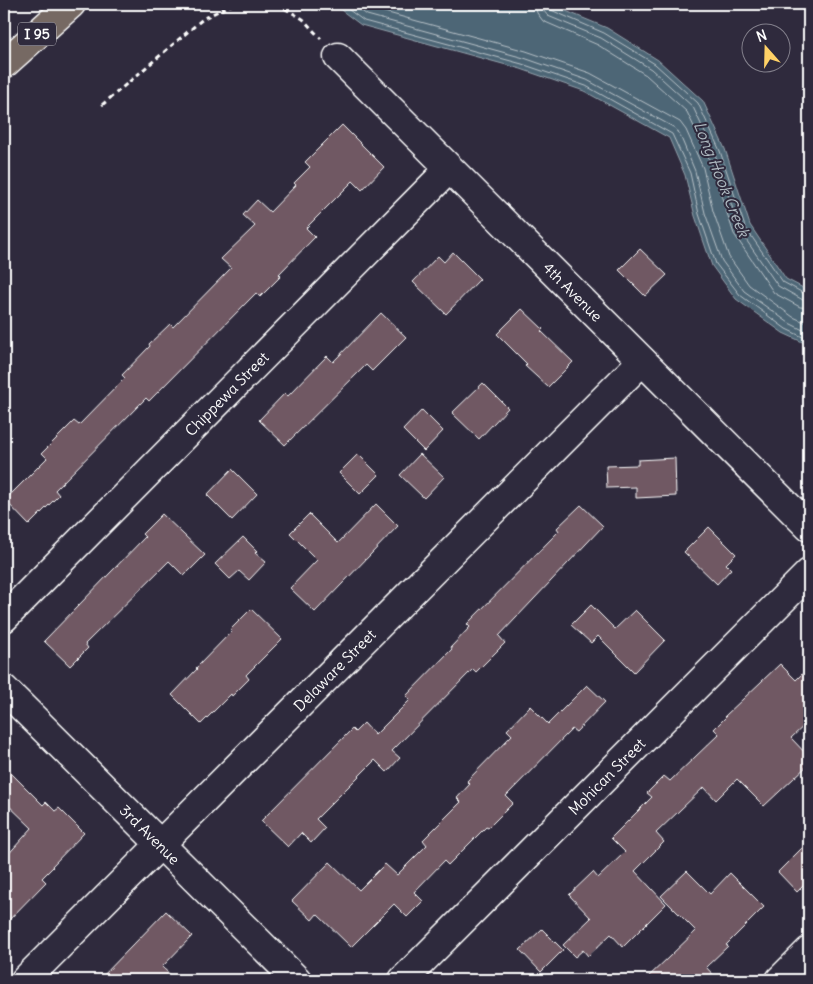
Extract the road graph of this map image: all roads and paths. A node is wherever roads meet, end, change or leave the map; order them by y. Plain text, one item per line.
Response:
1 (71, 4) edge
2 (233, 4) edge
3 (278, 4) edge
4 (338, 57) joint
5 (4, 64) edge
6 (102, 105) dead end
7 (449, 169) junction
8 (642, 361) junction
9 (809, 527) edge
10 (809, 573) edge
11 (4, 618) edge
12 (4, 689) edge
13 (160, 844) junction
14 (809, 951) edge
15 (25, 980) edge
16 (298, 980) edge
17 (402, 980) edge
18 (780, 980) edge

1 - 5 highway, I 95
2 - 6 path
3 - 4 path
4 - 7 street, 4th Avenue
7 - 8 street, 4th Avenue
7 - 11 street, Chippewa Street
8 - 9 street, 4th Avenue
8 - 13 street, Delaware Street
10 - 17 street, Mohican Street
12 - 13 street, 3rd Avenue
13 - 15 street, Delaware Street
13 - 16 street, 3rd Avenue
14 - 18 street

